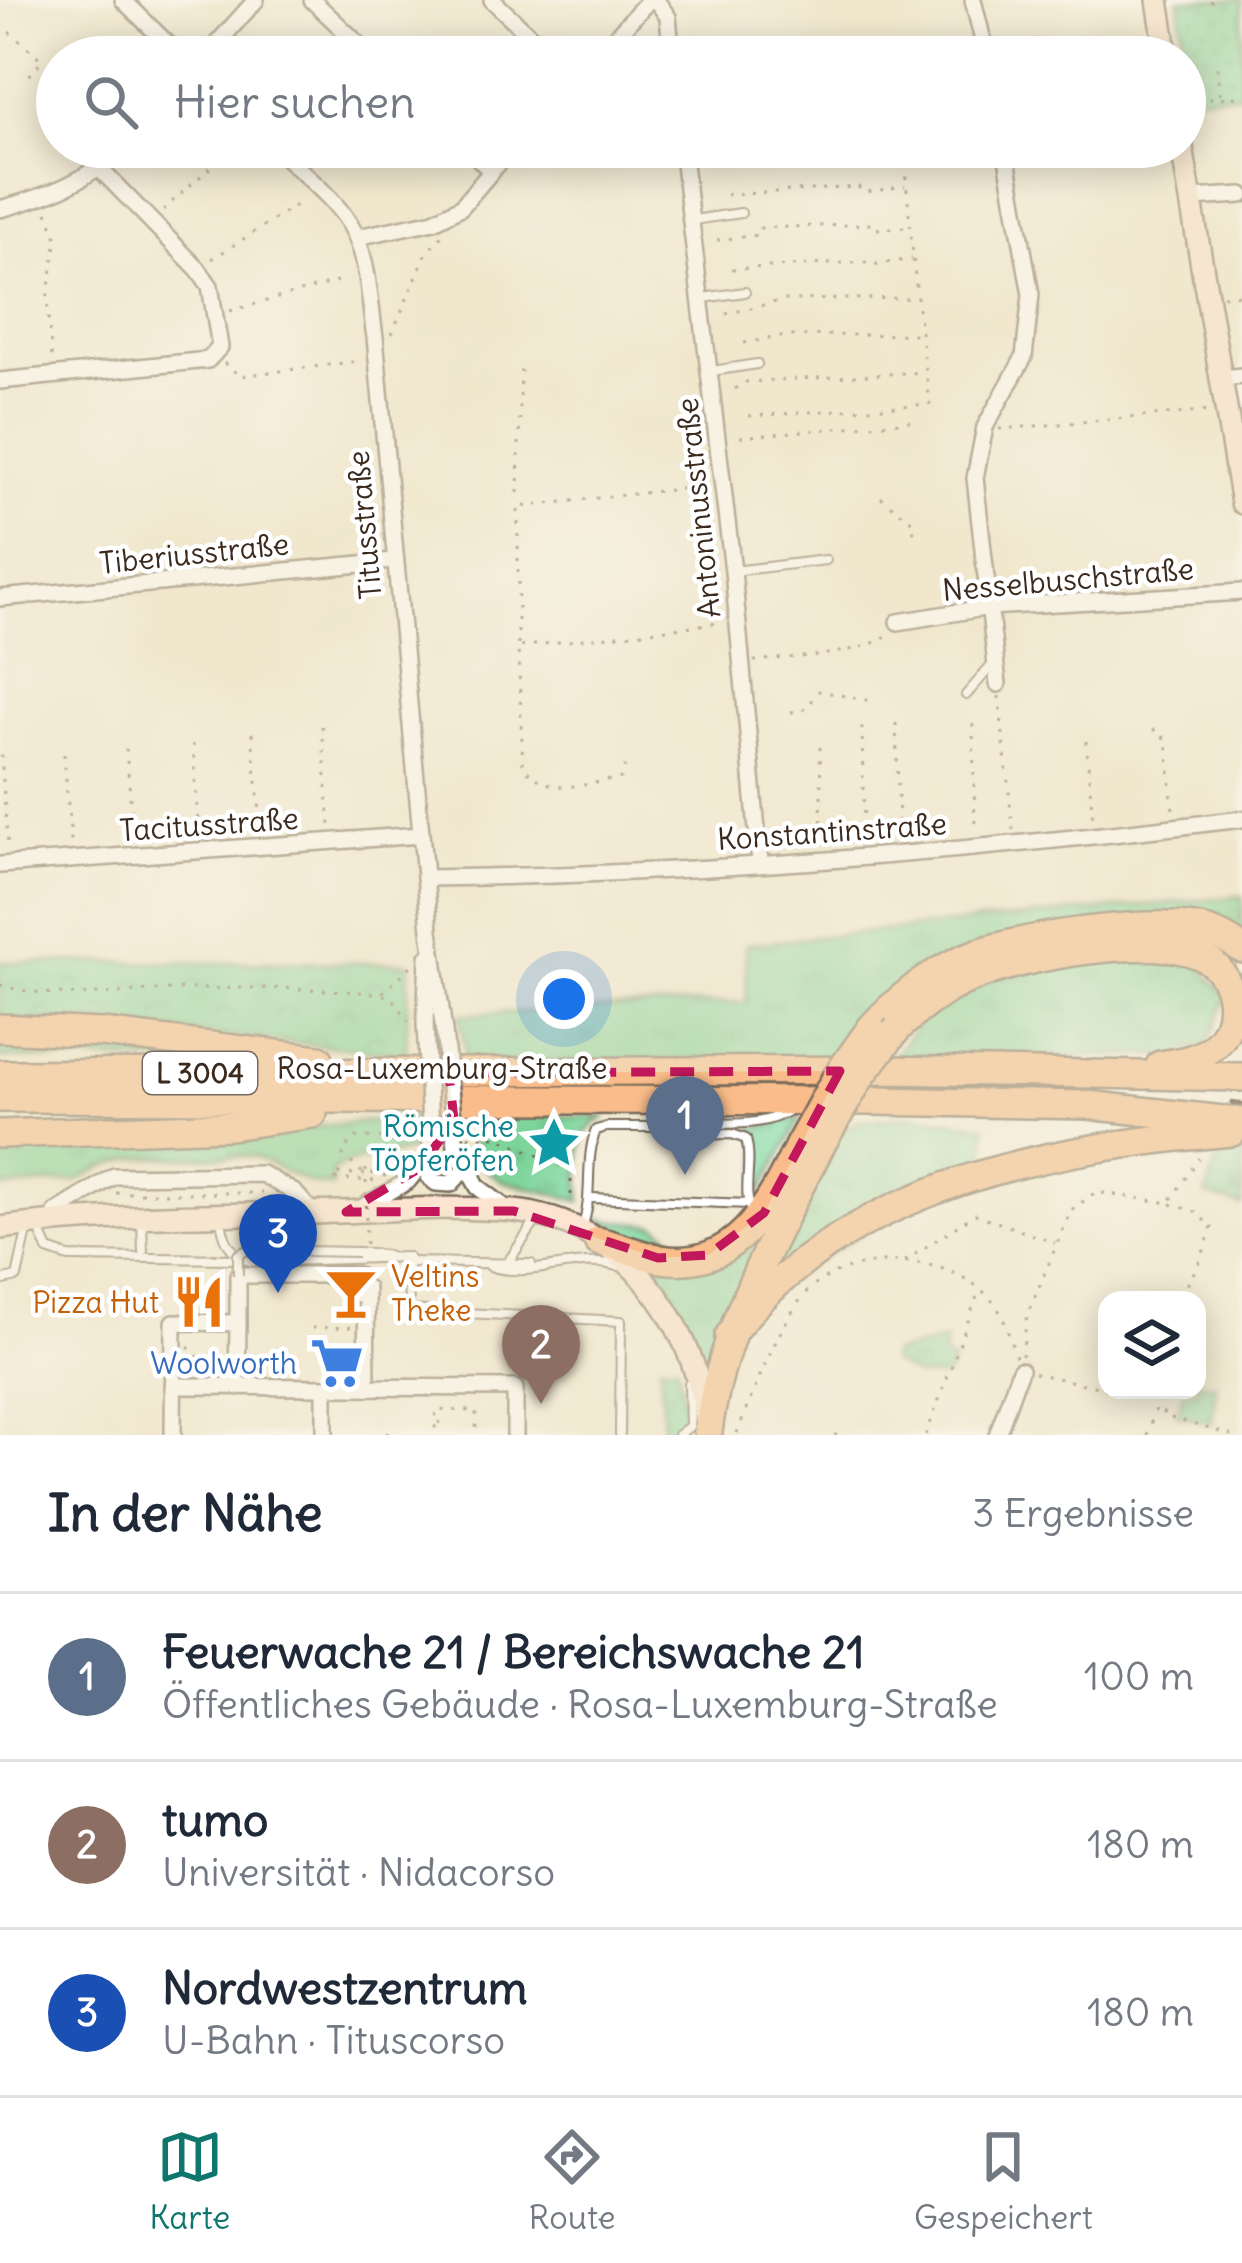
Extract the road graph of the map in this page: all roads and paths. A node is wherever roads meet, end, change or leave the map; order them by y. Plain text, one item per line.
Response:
1 (123, 0) edge
2 (256, 0) edge
3 (312, 0) edge
4 (493, 0) edge
5 (653, 0) edge
6 (973, 0) edge
7 (1158, 0) edge
8 (1211, 0) edge
9 (1212, 12) dead end
10 (0, 24) edge
11 (160, 36) edge
12 (224, 36) edge
13 (350, 36) edge
14 (531, 36) edge
15 (618, 36) edge
16 (670, 36) edge
17 (982, 36) edge
18 (1159, 36) edge
19 (36, 55) edge
20 (36, 67) edge
21 (1217, 67) dead end
22 (34, 82) dead end
23 (1242, 97) edge
24 (1206, 98) edge
25 (1221, 98) junction
26 (210, 168) edge
27 (296, 168) edge
28 (685, 168) edge
29 (905, 168) edge
30 (1009, 168) edge
31 (1186, 168) edge
32 (100, 169) joint
33 (490, 170) edge
34 (907, 186) junction
35 (1242, 195) edge
36 (726, 196) dead end
37 (1191, 198) junction
38 (301, 202) dead end
39 (44, 204) dead end
40 (0, 209) edge
41 (741, 214) dead end
42 (157, 215) dead end
43 (692, 220) junction
44 (451, 226) dead end
45 (910, 227) junction
46 (357, 236) junction
47 (717, 240) dead end
48 (914, 258) junction
49 (206, 264) dead end
50 (732, 268) dead end
51 (344, 280) dead end
52 (745, 292) dead end
53 (1242, 294) edge
54 (1221, 297) dead end
55 (701, 298) junction
56 (916, 298) junction
57 (223, 313) dead end
58 (725, 314) dead end
59 (392, 334) dead end
60 (921, 334) junction
61 (744, 343) dead end
62 (359, 361) dead end
63 (223, 362) dead end
64 (521, 363) dead end
65 (757, 364) dead end
66 (52, 366) dead end
67 (710, 371) junction
68 (926, 371) junction
69 (1232, 377) edge
70 (0, 381) edge
71 (735, 389) dead end
72 (1214, 410) dead end
73 (706, 412) dead end
74 (749, 416) dead end
75 (911, 421) dead end
76 (682, 423) dead end
77 (985, 427) junction
78 (740, 437) dead end
79 (714, 484) dead end
80 (518, 493) dead end
81 (881, 497) dead end
82 (1242, 503) edge
83 (908, 538) dead end
84 (826, 560) dead end
85 (393, 561) junction
86 (733, 572) junction
87 (1242, 592) edge
88 (0, 598) edge
89 (990, 607) junction
90 (898, 622) joint
91 (717, 623) dead end
92 (518, 647) junction
93 (995, 661) junction
94 (751, 662) dead end
95 (998, 684) joint
96 (966, 695) dead end
97 (871, 700) dead end
98 (791, 712) dead end
99 (896, 724) dead end
100 (973, 724) dead end
101 (322, 726) dead end
102 (862, 727) dead end
103 (1153, 729) dead end
104 (252, 733) dead end
105 (1086, 741) dead end
106 (193, 744) dead end
107 (820, 747) dead end
108 (127, 748) dead end
109 (1, 754) edge
110 (64, 754) dead end
111 (626, 766) dead end
112 (1174, 813) dead end
113 (1242, 819) edge
114 (1093, 823) dead end
115 (899, 826) dead end
116 (1013, 832) dead end
117 (331, 835) dead end
118 (421, 835) junction
119 (976, 835) dead end
120 (822, 839) dead end
121 (262, 840) dead end
122 (202, 844) dead end
123 (864, 845) dead end
124 (134, 848) dead end
125 (72, 853) dead end
126 (4, 860) edge
127 (760, 863) junction
128 (425, 878) junction
129 (430, 930) junction
130 (1242, 949) edge
131 (411, 966) dead end
132 (0, 985) edge
133 (381, 994) junction
134 (418, 1023) junction
135 (0, 1028) edge
136 (885, 1028) junction
137 (400, 1073) junction
138 (0, 1074) edge
139 (1090, 1075) junction
140 (1242, 1077) edge
141 (0, 1099) edge
142 (410, 1100) junction
143 (800, 1100) junction
144 (671, 1126) junction
145 (1242, 1127) edge
146 (0, 1134) edge
147 (1207, 1147) dead end
148 (430, 1150) junction
149 (465, 1169) junction
150 (366, 1174) junction
151 (385, 1175) dead end
152 (375, 1180) dead end
153 (96, 1193) dead end
154 (261, 1193) dead end
155 (591, 1198) junction
156 (1169, 1203) junction
157 (514, 1211) junction
158 (346, 1212) junction
159 (0, 1213) edge
160 (313, 1213) junction
161 (220, 1214) junction
162 (763, 1214) junction
163 (142, 1216) junction
164 (543, 1217) junction
165 (40, 1220) junction
166 (0, 1228) edge
167 (589, 1236) junction
168 (1057, 1243) junction
169 (362, 1249) junction
170 (143, 1251) dead end
171 (408, 1257) junction
172 (904, 1262) junction
173 (531, 1264) dead end
174 (503, 1269) junction
175 (238, 1275) junction
176 (642, 1277) junction
177 (0, 1281) edge
178 (980, 1289) junction
179 (1184, 1291) edge
180 (238, 1323) junction
181 (367, 1326) junction
182 (312, 1328) dead end
183 (729, 1336) junction
184 (184, 1343) dead end
185 (688, 1350) junction
186 (202, 1361) dead end
187 (1020, 1370) junction
188 (174, 1385) junction
189 (1098, 1386) edge
190 (237, 1387) junction
191 (325, 1387) junction
192 (451, 1387) junction
193 (512, 1387) junction
194 (367, 1388) junction
195 (1152, 1399) edge
196 (1160, 1401) junction
197 (397, 1432) edge
198 (737, 1433) edge
199 (708, 1434) edge
200 (174, 1435) edge
201 (325, 1435) edge
202 (374, 1435) edge
203 (476, 1435) edge
204 (512, 1435) edge
205 (620, 1435) edge
206 (679, 1435) edge
207 (834, 1435) edge
208 (846, 1435) edge
209 (926, 1435) edge
210 (998, 1435) edge
211 (1148, 1435) edge
212 (1231, 1435) edge

1 - 11 street
2 - 12 street
3 - 13 street
4 - 14 street
5 - 15 street
5 - 16 street
6 - 17 street
7 - 18 main road
8 - 9 path
10 - 19 path
20 - 22 path
21 - 25 path
23 - 25 path
24 - 25 path
26 - 42 path
27 - 46 street
28 - 43 street, Antoninusstraße
29 - 34 path
30 - 77 street
31 - 37 main road
32 - 40 street
32 - 70 street
33 - 46 street
34 - 36 path
34 - 45 path
35 - 37 street
37 - 69 main road
38 - 49 path
39 - 66 path
41 - 43 lane
43 - 55 street, Antoninusstraße
44 - 59 path
45 - 47 path
45 - 48 path
46 - 85 street, Titusstraße
48 - 50 path
48 - 56 path
51 - 57 path
52 - 55 lane
53 - 54 path
55 - 67 street, Antoninusstraße
56 - 58 path
56 - 60 path
60 - 61 path
60 - 68 path
62 - 63 path
64 - 80 path
65 - 67 lane
67 - 86 street, Antoninusstraße
68 - 71 path
68 - 74 path
69 - 82 main road
72 - 77 path
73 - 76 path
75 - 78 path
77 - 89 street
79 - 92 path
81 - 83 path
84 - 86 lane
85 - 88 street, Tiberiusstraße
85 - 118 street, Titusstraße
86 - 127 street, Antoninusstraße
87 - 89 street, Nesselbuschstraße
89 - 90 street, Nesselbuschstraße
89 - 93 street
90 - 94 path
91 - 92 path
92 - 111 path
93 - 95 street
93 - 96 lane
95 - 116 path
97 - 98 path
99 - 115 path
100 - 119 path
101 - 117 path
102 - 123 path
103 - 112 path
104 - 121 path
105 - 114 path
106 - 122 path
107 - 120 path
108 - 124 path
109 - 126 path
110 - 125 path
113 - 127 street, Konstantinstraße
118 - 126 street, Tacitusstraße
118 - 128 street, Titusstraße
127 - 128 street, Konstantinstraße
128 - 129 street, Titusstraße
129 - 134 street, Titusstraße
129 - 149 street, Titusstraße, bridge
130 - 136 highway
131 - 133 path
132 - 133 path
133 - 134 path
134 - 148 street, Titusstraße, bridge
135 - 137 highway
136 - 139 highway
136 - 162 highway, bridge
137 - 138 highway, Rosa-Luxemburg-Straße / L 3004
137 - 139 highway, Rosa-Luxemburg-Straße / L 3004
139 - 140 highway, Rosa-Luxemburg-Straße / L 3004
141 - 142 highway, Rosa-Luxemburg-Straße / L 3004
142 - 143 highway, Rosa-Luxemburg-Straße / L 3004
142 - 146 highway
143 - 144 lane
143 - 145 highway, Rosa-Luxemburg-Straße / L 3004
144 - 155 lane
144 - 162 lane
145 - 183 highway
147 - 156 path
148 - 149 street
148 - 158 street
149 - 157 street, Titusstraße
150 - 151 path, bridge
150 - 152 path
150 - 169 path, bridge
153 - 154 path
155 - 162 lane
155 - 167 lane
156 - 168 path
156 - 179 path
157 - 158 main road
157 - 164 main road
158 - 160 main road
159 - 165 main road
160 - 161 main road
160 - 165 street
161 - 163 main road
161 - 171 lane
162 - 167 highway
162 - 183 highway
163 - 165 main road
163 - 170 lane
164 - 167 main road
164 - 174 lane
165 - 166 main road
165 - 173 lane
165 - 177 lane
167 - 176 main road
168 - 172 path
168 - 187 path
169 - 171 lane
169 - 175 lane, bridge
171 - 174 lane
171 - 205 lane
172 - 178 path
172 - 198 path
174 - 176 lane
175 - 180 street
175 - 181 street
176 - 185 main road
178 - 187 path
178 - 209 path
180 - 188 street
180 - 190 street
181 - 182 path
181 - 194 street
183 - 199 highway
184 - 186 path
185 - 199 main road
185 - 206 lane
187 - 189 path
187 - 210 street
188 - 190 street
188 - 192 street
188 - 200 street
190 - 191 street
191 - 194 street
191 - 201 street
192 - 193 street
192 - 193 street
192 - 194 street
192 - 203 path
193 - 204 street
195 - 196 path
196 - 211 path
196 - 212 path
197 - 202 path
207 - 208 path

